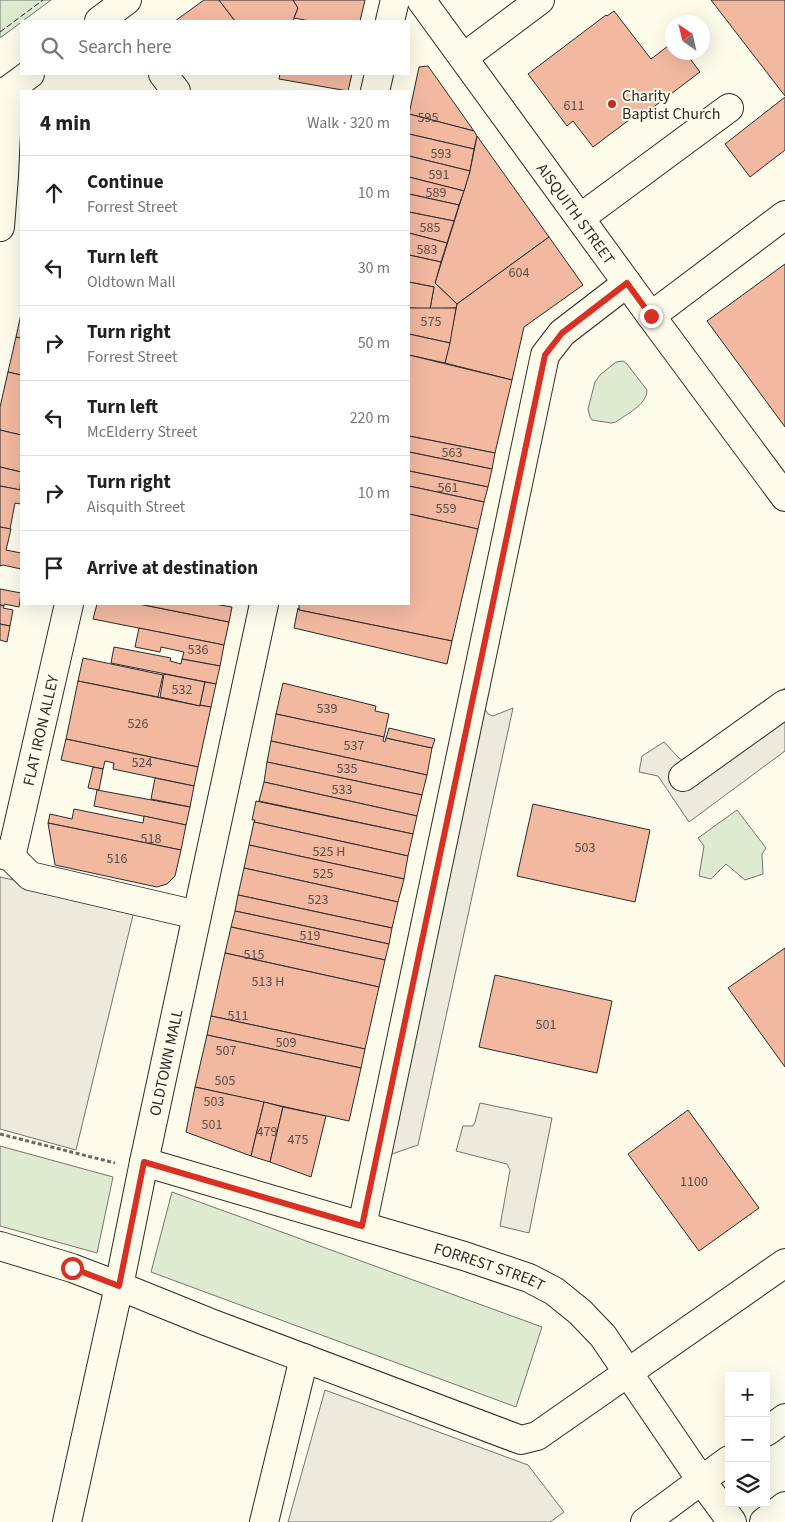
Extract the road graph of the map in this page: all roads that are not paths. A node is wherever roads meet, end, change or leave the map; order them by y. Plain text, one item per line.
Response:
1 (395, 0) edge
2 (421, 0) edge
3 (540, 0) edge
4 (390, 20) edge
5 (464, 57) junction
6 (29, 75) edge
7 (164, 75) edge
8 (379, 75) edge
9 (175, 90) edge
10 (375, 90) edge
11 (4, 93) edge
12 (729, 108) dead end
13 (785, 215) edge
14 (580, 218) junction
15 (0, 227) edge
16 (627, 283) junction
17 (651, 316) junction
18 (785, 497) edge
19 (69, 605) edge
20 (264, 605) edge
21 (785, 704) edge
22 (683, 777) dead end
23 (6, 856) edge
24 (197, 914) junction
25 (143, 1166) junction
26 (362, 1226) junction
27 (0, 1246) edge
28 (785, 1263) edge
29 (119, 1286) junction
30 (304, 1358) junction
31 (628, 1374) junction
32 (785, 1418) edge
33 (770, 1429) edge
34 (726, 1462) edge
35 (701, 1480) junction
36 (785, 1506) edge
37 (67, 1522) edge
38 (264, 1522) edge
39 (645, 1522) edge
40 (732, 1522) edge
41 (764, 1522) edge

1 - 4 street
2 - 5 street, AISQUITH STREET
3 - 5 street
5 - 14 street, AISQUITH STREET
6 - 11 street
7 - 9 street
8 - 10 street
11 - 15 street
12 - 14 street
13 - 17 street
14 - 16 street, AISQUITH STREET
16 - 17 street, AISQUITH STREET
16 - 26 street
17 - 18 street, AISQUITH STREET
19 - 23 street, FLAT IRON ALLEY
20 - 24 street, OLDTOWN MALL
21 - 22 street
23 - 24 street
24 - 25 street, OLDTOWN MALL
25 - 26 street, FORREST STREET
25 - 29 street, OLDTOWN MALL
26 - 31 street, FORREST STREET
27 - 29 street
28 - 31 street
29 - 30 street
29 - 37 street, OLDTOWN MALL
30 - 31 street
30 - 38 street
31 - 35 street, FORREST STREET
32 - 33 street
34 - 35 street
35 - 39 street
35 - 40 street, FORREST STREET
36 - 41 street

